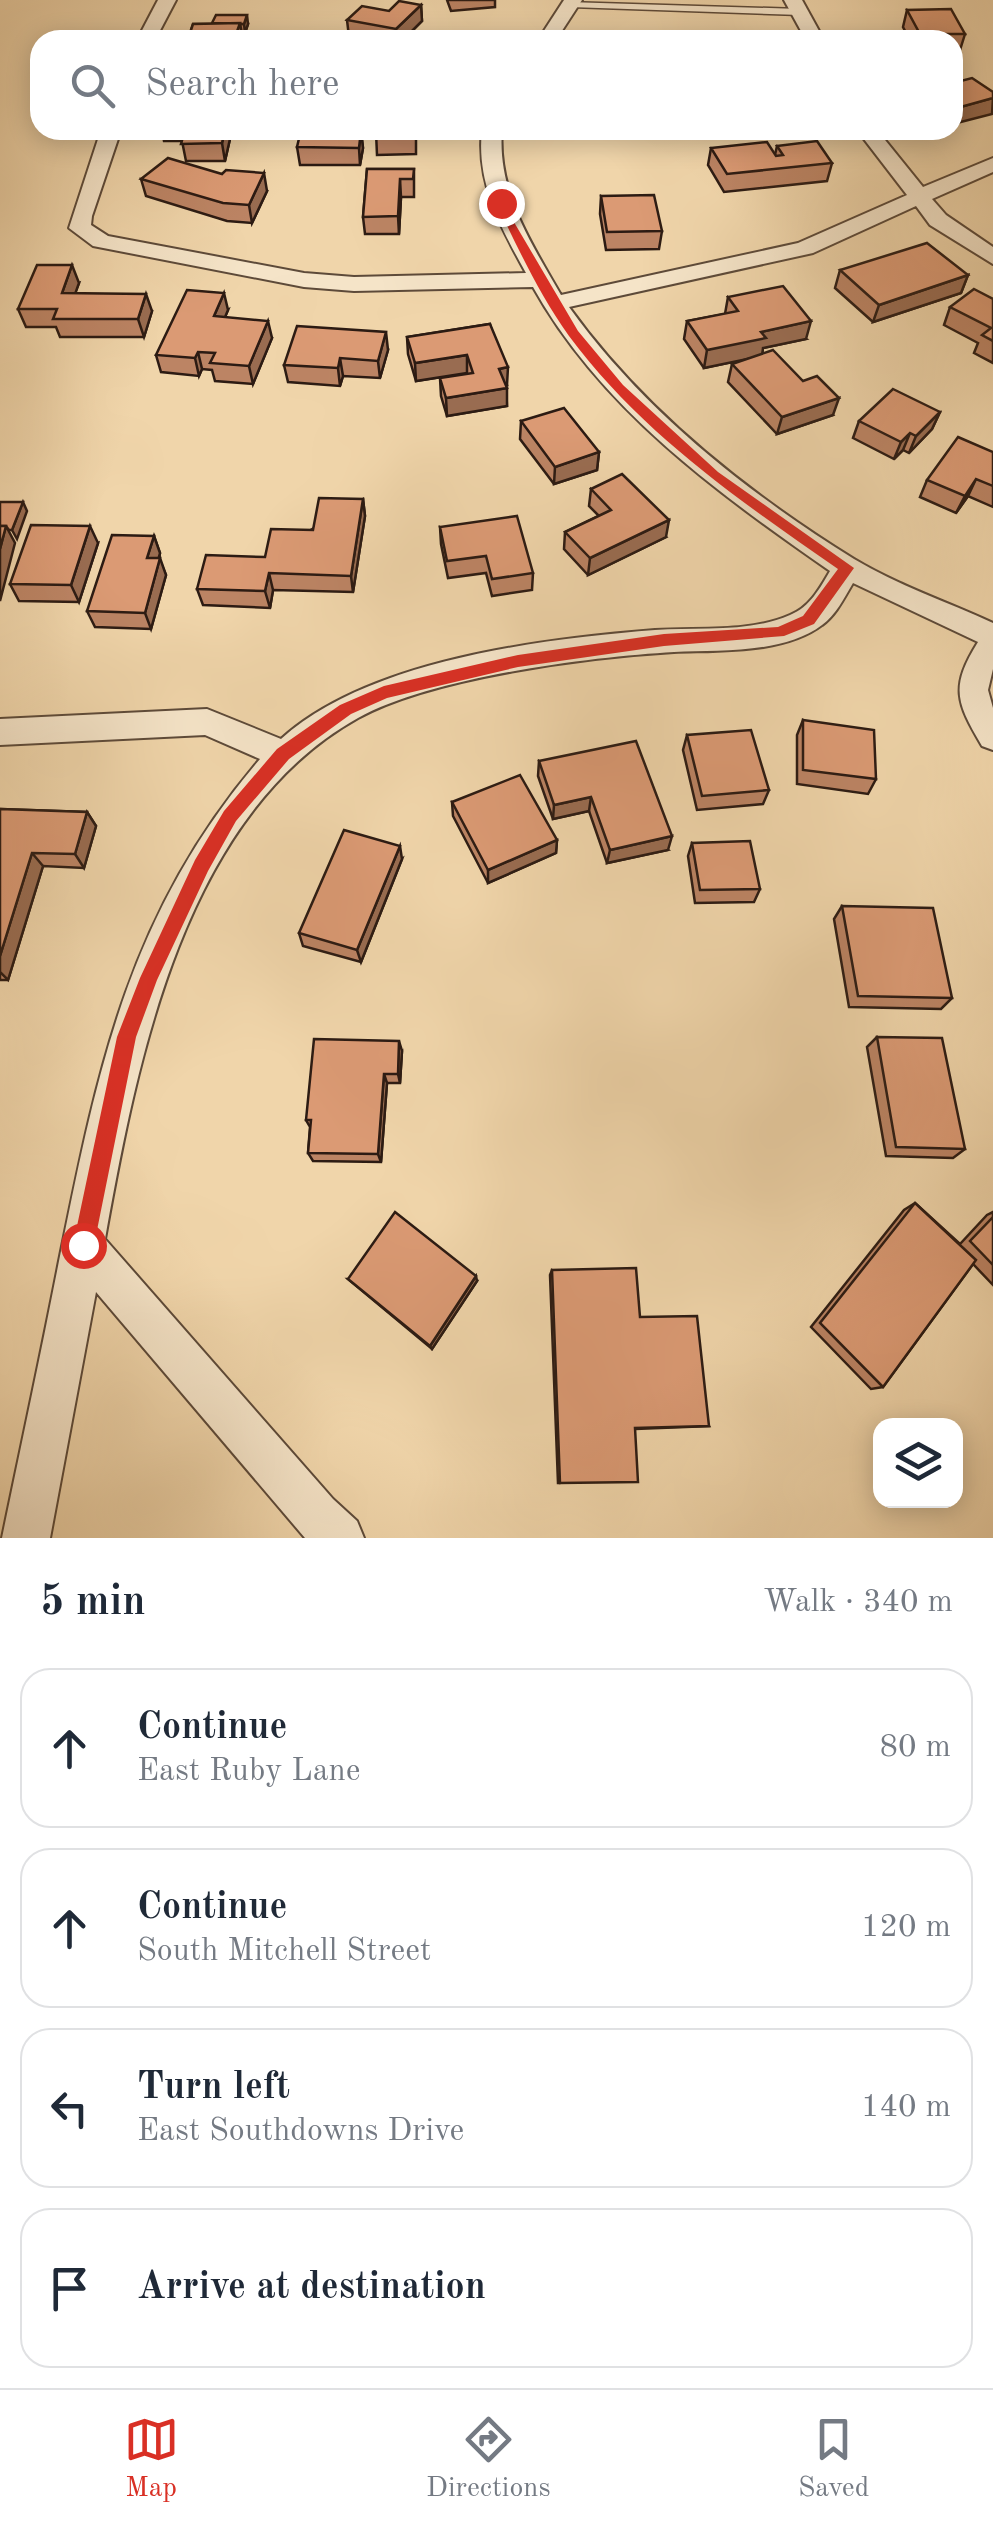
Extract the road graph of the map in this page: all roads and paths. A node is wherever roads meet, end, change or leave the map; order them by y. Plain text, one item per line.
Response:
1 (168, 0) edge
2 (571, 2) edge
3 (797, 6) edge
4 (152, 30) edge
5 (553, 30) edge
6 (810, 30) edge
7 (108, 140) edge
8 (491, 140) edge
9 (875, 140) edge
10 (993, 164) edge
11 (918, 197) junction
12 (993, 257) edge
13 (539, 280) junction
14 (555, 303) junction
15 (847, 568) junction
16 (993, 639) edge
17 (0, 732) edge
18 (993, 738) edge
19 (283, 754) junction
20 (83, 1245) junction
21 (26, 1538) edge
22 (340, 1538) edge

1 - 4 street
2 - 3 lane
2 - 5 street
3 - 6 street
7 - 13 street
8 - 13 street
9 - 11 street
10 - 11 street
11 - 12 street
11 - 14 street
13 - 14 street
14 - 15 street
15 - 16 street
15 - 19 street
16 - 18 street
17 - 19 street
19 - 20 street
20 - 21 street
20 - 22 street

